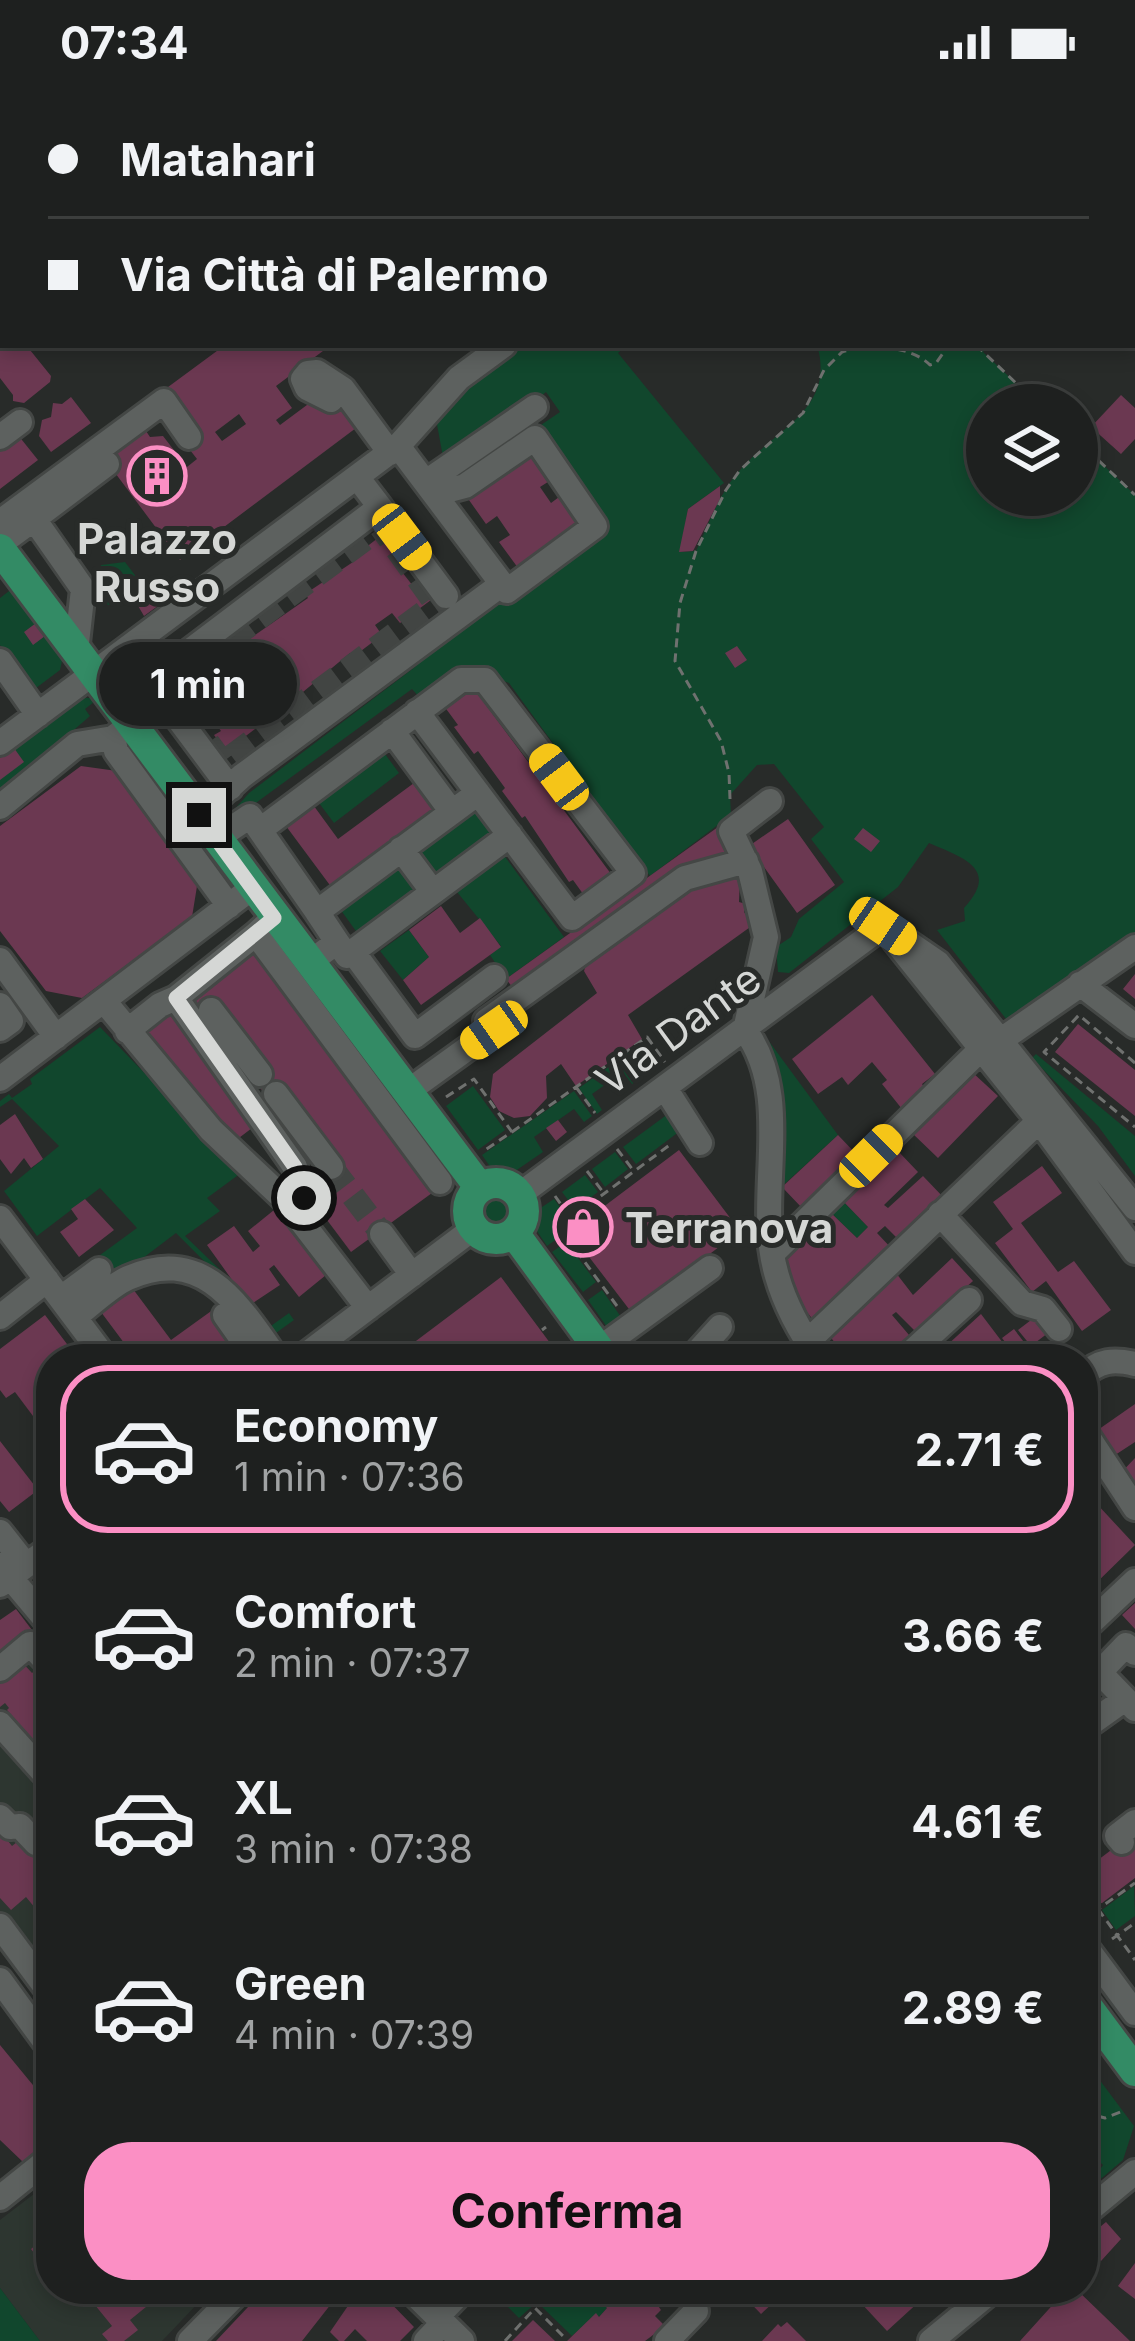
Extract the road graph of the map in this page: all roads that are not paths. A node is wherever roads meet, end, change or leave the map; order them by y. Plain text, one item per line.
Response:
1 (501, 348) edge
2 (331, 400) dead end
3 (535, 407) dead end
4 (190, 437) dead end
5 (394, 450) junction
6 (107, 464) dead end
7 (357, 477) junction
8 (431, 488) junction
9 (380, 507) junction
10 (308, 514) junction
11 (34, 519) junction
12 (0, 522) edge
13 (329, 544) junction
14 (0, 547) edge
15 (10, 582) edge
16 (502, 584) junction
17 (446, 596) tunnel mouth
18 (176, 612) junction
19 (200, 643) junction
20 (0, 661) edge
21 (85, 663) junction
22 (417, 712) junction
23 (38, 715) junction
24 (122, 731) junction
25 (392, 731) junction
26 (0, 742) edge
27 (230, 788) junction
28 (478, 793) junction
29 (770, 801) dead end
30 (0, 807) edge
31 (452, 812) junction
32 (207, 827) junction
33 (260, 830) junction
34 (510, 836) junction
35 (401, 849) junction
36 (746, 861) junction
37 (433, 892) junction
38 (256, 911) junction
39 (317, 912) junction
40 (1135, 946) edge
41 (345, 947) junction
42 (0, 960) edge
43 (309, 963) junction
44 (494, 977) dead end
45 (1080, 984) junction
46 (182, 989) junction
47 (104, 1001) junction
48 (0, 1006) edge
49 (211, 1010) dead end
50 (1135, 1026) edge
51 (0, 1028) edge
52 (745, 1030) junction
53 (127, 1031) junction
54 (56, 1036) junction
55 (991, 1044) junction
56 (666, 1076) junction
57 (0, 1079) edge
58 (407, 1092) junction
59 (1039, 1121) junction
60 (696, 1136) road end
61 (331, 1167) tunnel mouth
62 (440, 1182) dead end
63 (480, 1188) junction
64 (519, 1195) junction
65 (291, 1208) junction
66 (1135, 1208) edge
67 (940, 1214) junction
68 (0, 1218) edge
69 (474, 1228) junction
70 (514, 1233) junction
71 (382, 1234) tunnel mouth
72 (773, 1252) junction
73 (1135, 1252) edge
74 (710, 1268) dead end
75 (99, 1270) dead end
76 (412, 1275) junction
77 (61, 1298) junction
78 (969, 1300) dead end
79 (368, 1308) junction
80 (225, 1315) dead end
81 (0, 1317) edge
82 (720, 1327) dead end
83 (1059, 1329) dead end
84 (95, 1344) edge
85 (245, 1344) edge
86 (266, 1344) edge
87 (324, 1344) edge
88 (590, 1344) edge
89 (606, 1344) edge
90 (705, 1344) edge
91 (810, 1344) edge
92 (819, 1344) edge
93 (921, 1344) edge
94 (1098, 1364) edge
95 (1135, 1364) edge
96 (1098, 1452) edge
97 (1135, 1508) edge
98 (0, 1532) edge
99 (25, 1568) edge
100 (1135, 1581) edge
101 (1098, 1616) edge
102 (36, 1650) edge
103 (1135, 1653) edge
104 (1098, 1660) edge
105 (0, 1669) edge
106 (1098, 1671) edge
107 (1130, 1704) edge
108 (1098, 1721) edge
109 (0, 1724) edge
110 (36, 1764) edge
111 (0, 1816) edge
112 (36, 1843) edge
113 (0, 1926) edge
114 (1098, 1963) edge
115 (36, 1978) edge
116 (0, 1980) edge
117 (1135, 2013) edge
118 (1098, 2021) edge
119 (36, 2029) edge
120 (1135, 2071) edge
121 (36, 2169) edge
122 (1135, 2172) edge
123 (0, 2198) edge
124 (1098, 2203) edge
125 (226, 2304) edge
126 (958, 2304) edge
127 (697, 2311) dead end
128 (435, 2327) edge
129 (190, 2341) edge
130 (462, 2341) edge
131 (667, 2341) edge
132 (931, 2341) edge

1 - 5 street
2 - 5 street
3 - 8 street
4 - 12 street
5 - 7 street
5 - 8 street
6 - 11 street
7 - 9 street
7 - 10 street
8 - 16 street
8 - 16 street
9 - 13 street
9 - 17 street
10 - 13 street
10 - 18 street
11 - 14 street
11 - 21 street
13 - 19 street
14 - 15 main road
15 - 21 main road
16 - 27 street
18 - 19 street
18 - 21 street
19 - 27 street
20 - 23 street
21 - 23 street
21 - 24 main road
22 - 25 street
22 - 28 street
22 - 34 street
23 - 26 street
24 - 30 street
24 - 32 main road
24 - 38 street
25 - 31 street
25 - 33 street
27 - 32 street
28 - 31 street
28 - 34 street
29 - 36 street
31 - 35 street
32 - 33 street
32 - 38 main road
33 - 39 street
34 - 37 street
35 - 37 street
35 - 39 street
36 - 52 street
36 - 58 street
37 - 41 street
38 - 43 main road
38 - 46 street
38 - 47 street
38 - 62 street
39 - 41 street
40 - 45 street
41 - 43 street
41 - 44 street
42 - 54 street
43 - 58 main road
45 - 50 street
45 - 55 street
46 - 53 street
46 - 65 street
47 - 53 street
47 - 54 street
48 - 51 street
49 - 61 street
52 - 55 street, Via Dante
52 - 56 street, Via Dante
52 - 72 street
53 - 65 street
54 - 57 street
55 - 59 street
55 - 66 street
55 - 72 street
56 - 60 street
56 - 64 street, Via Dante
58 - 63 main road
59 - 67 street
59 - 73 street
63 - 64 main road
63 - 69 main road
64 - 70 main road
65 - 79 street
67 - 83 street
67 - 92 street
68 - 77 street
69 - 70 main road
69 - 76 street
70 - 88 main road
71 - 76 street
72 - 91 street
74 - 89 street
75 - 77 street
76 - 79 street
77 - 81 street
77 - 84 street
77 - 86 street
78 - 93 street
79 - 87 street
80 - 85 street
82 - 90 street
94 - 95 street
96 - 97 street
98 - 99 street
100 - 101 street
102 - 105 street
103 - 104 street
106 - 107 street
107 - 108 street
109 - 110 street
111 - 112 street
113 - 115 street
114 - 117 street
116 - 119 street
118 - 120 main road
121 - 123 street
122 - 124 street
125 - 129 street
126 - 132 street
127 - 131 street
128 - 130 street

